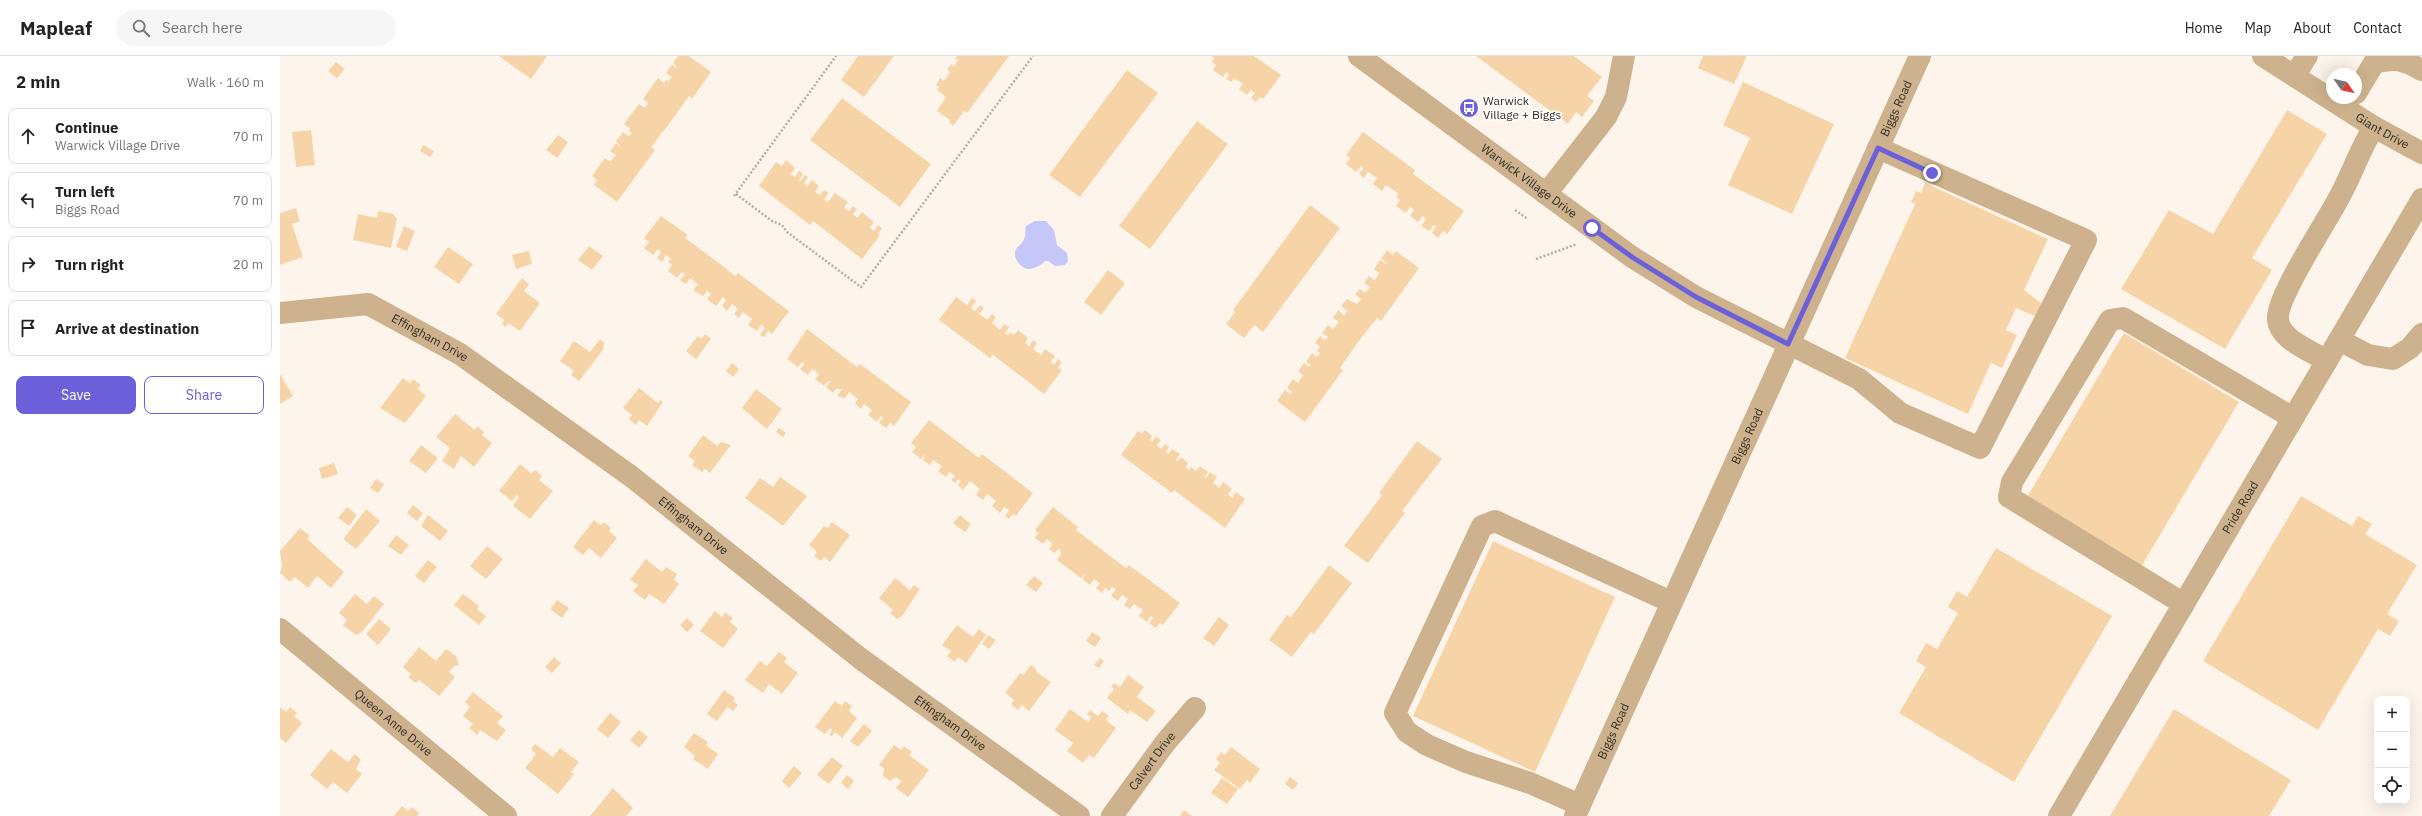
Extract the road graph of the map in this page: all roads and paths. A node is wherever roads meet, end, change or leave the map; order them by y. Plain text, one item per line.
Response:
1 (836, 56) edge
2 (1033, 56) edge
3 (1359, 56) edge
4 (1624, 56) edge
5 (1920, 56) edge
6 (2263, 56) edge
7 (2307, 56) edge
8 (2422, 70) edge
9 (2295, 75) junction
10 (2362, 83) edge
11 (2326, 89) edge
12 (2355, 104) edge
13 (2374, 127) junction
14 (1878, 148) junction
15 (2422, 153) edge
16 (1546, 194) junction
17 (2422, 199) edge
18 (1516, 210) dead end
19 (1528, 219) dead end
20 (1582, 243) dead end
21 (1536, 259) dead end
22 (280, 313) edge
23 (2422, 334) edge
24 (2339, 340) junction
25 (1788, 344) junction
26 (2327, 361) junction
27 (2293, 418) junction
28 (1671, 602) junction
29 (2184, 604) junction
30 (280, 629) edge
31 (1195, 708) dead end
32 (1577, 811) edge
33 (506, 816) edge
34 (1079, 816) edge
35 (1112, 816) edge
36 (2059, 816) edge

1 - 2 path
3 - 16 street, Warwick Village Drive
4 - 16 street
5 - 14 street, Biggs Road
6 - 9 street, Giant Drive
7 - 9 street
8 - 10 street
9 - 11 street, Giant Drive
12 - 13 street, Giant Drive
13 - 15 street, Giant Drive
13 - 26 street
14 - 25 street, Biggs Road
14 - 25 street, Warwick Village Drive
16 - 25 street, Warwick Village Drive
17 - 24 street, Pride Road
18 - 19 path
20 - 21 path
22 - 34 street, Effingham Drive
23 - 24 street
24 - 26 street, Pride Road
25 - 28 street, Biggs Road
26 - 27 street, Pride Road
27 - 29 street, Pride Road
27 - 29 street
28 - 32 street, Biggs Road
28 - 32 street
29 - 36 street, Pride Road
30 - 33 street, Queen Anne Drive
31 - 35 street, Calvert Drive

